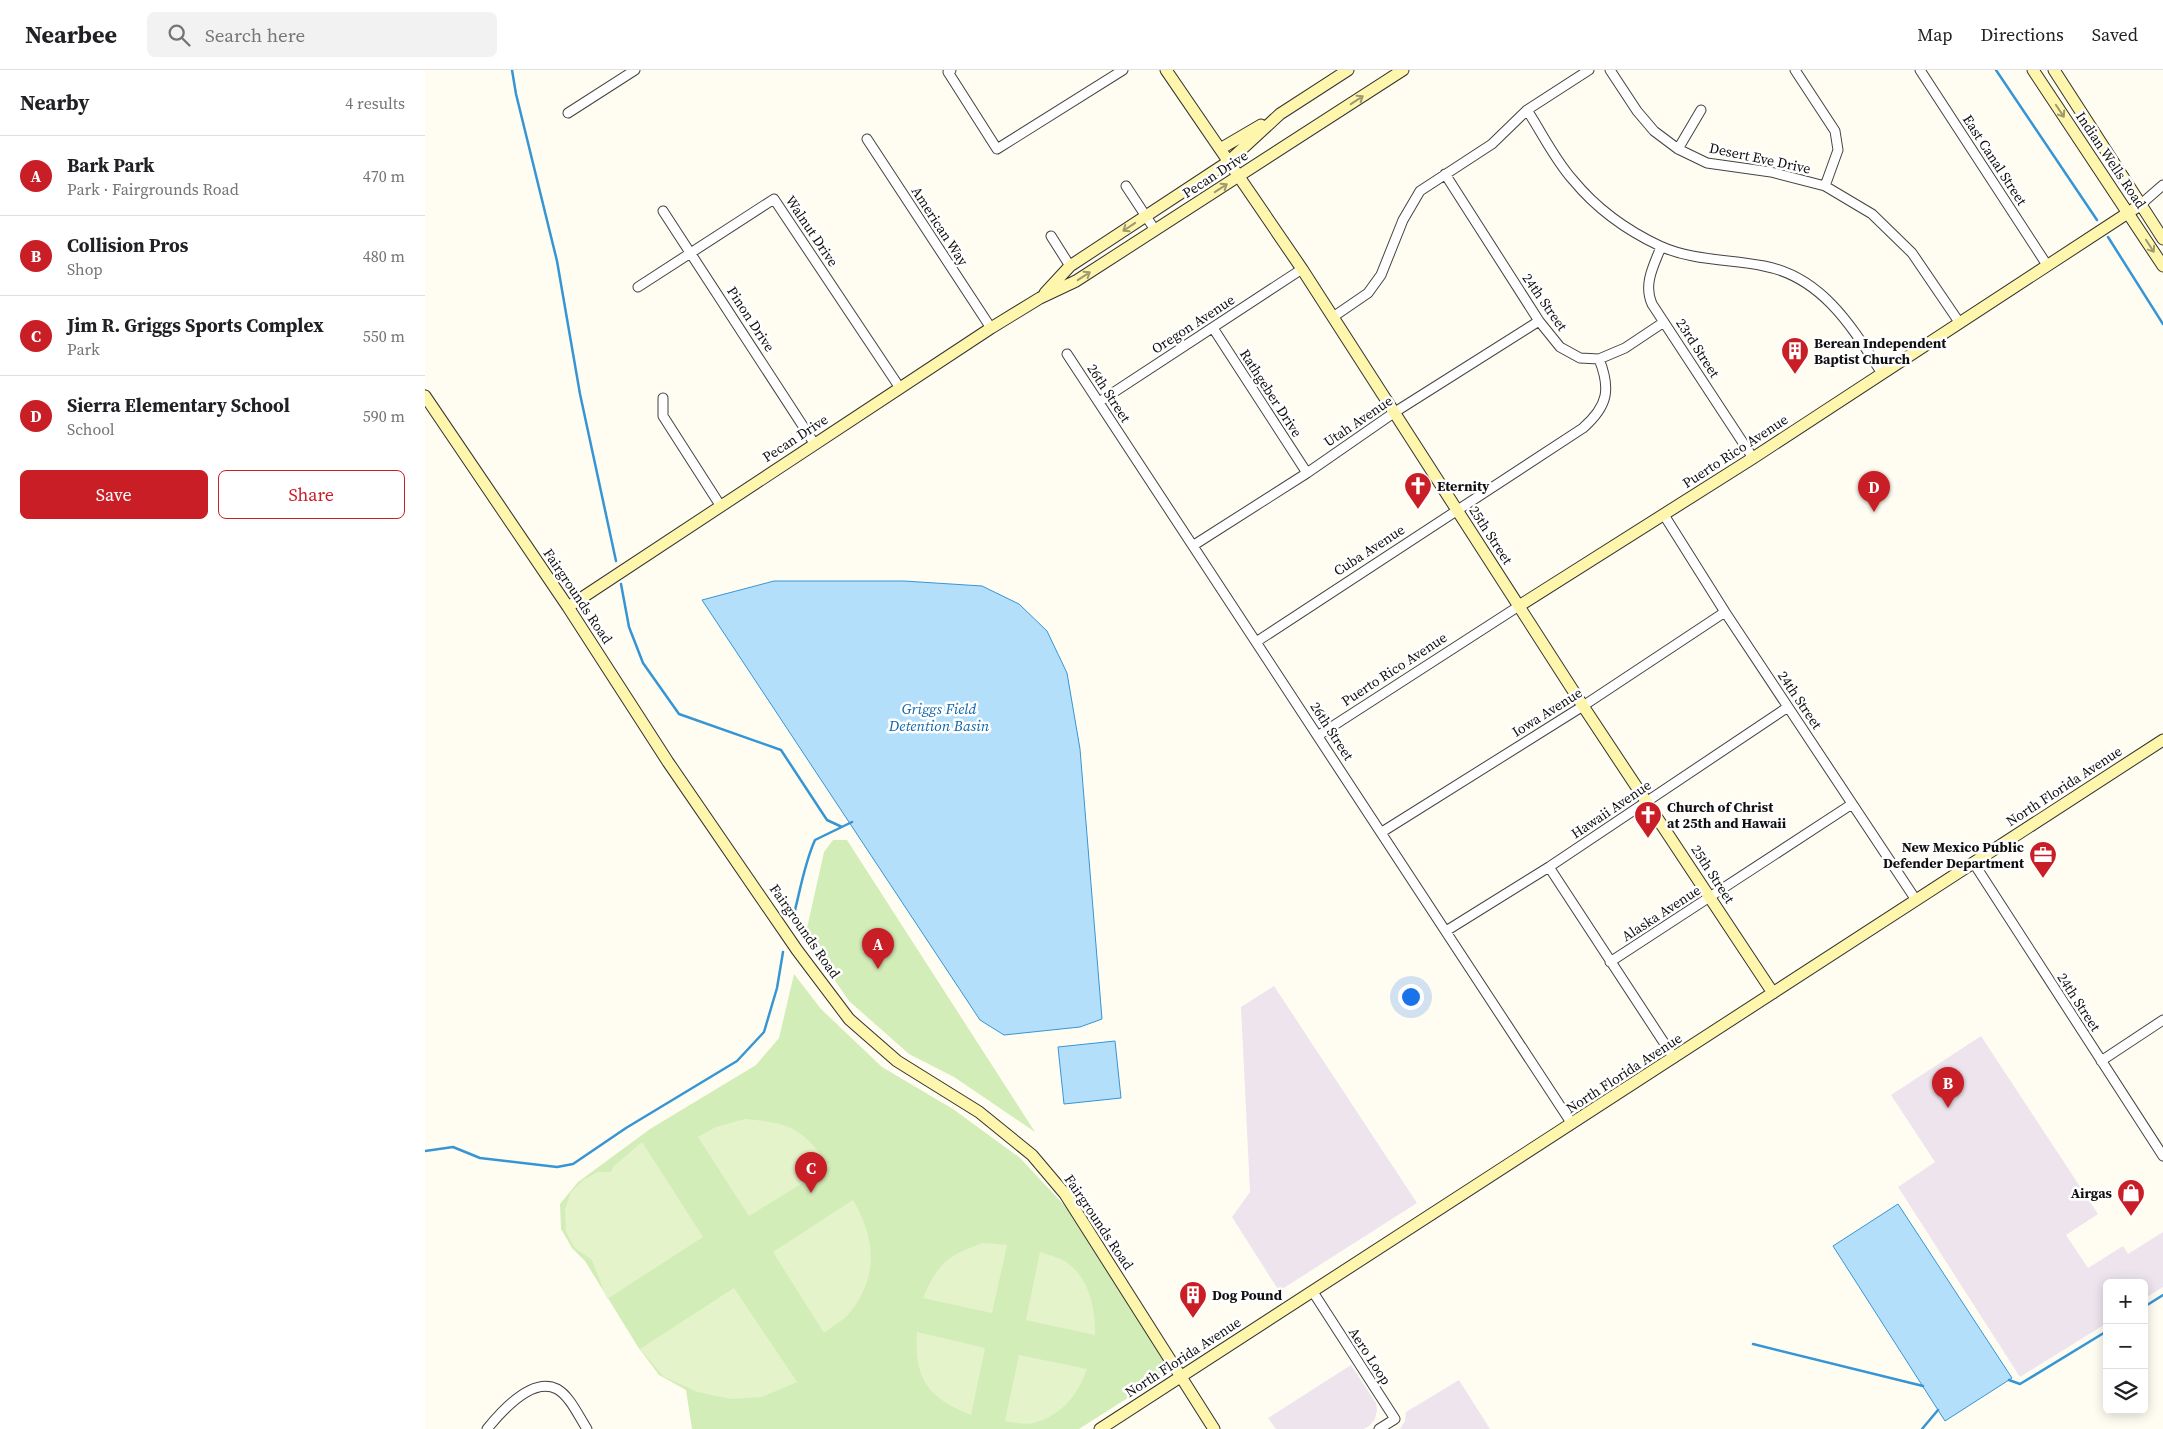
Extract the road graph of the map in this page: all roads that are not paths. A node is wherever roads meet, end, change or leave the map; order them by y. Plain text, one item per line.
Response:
1 (635, 70) edge
2 (951, 70) edge
3 (1123, 70) edge
4 (1166, 70) edge
5 (1348, 70) edge
6 (1403, 70) edge
7 (1610, 70) edge
8 (1795, 70) edge
9 (1920, 70) edge
10 (2033, 70) edge
11 (1585, 71) edge
12 (2056, 71) edge
13 (2041, 82) junction
14 (1527, 110) junction
15 (1701, 110) dead end
16 (568, 113) dead end
17 (1280, 114) junction
18 (867, 139) dead end
19 (1219, 149) junction
20 (1678, 149) junction
21 (1228, 162) junction
22 (1445, 174) junction
23 (1240, 176) junction
24 (2163, 185) edge
25 (1126, 186) dead end
26 (1825, 186) junction
27 (2140, 205) junction
28 (663, 211) dead end
29 (2128, 212) junction
30 (1146, 216) junction
31 (1155, 230) junction
32 (1051, 236) dead end
33 (2163, 239) edge
34 (1661, 247) junction
35 (690, 252) junction
36 (2047, 265) junction
37 (1070, 266) junction
38 (2163, 266) edge
39 (1302, 269) junction
40 (638, 287) dead end
41 (1040, 298) junction
42 (1333, 317) junction
43 (1539, 321) junction
44 (1664, 322) junction
45 (1959, 322) junction
46 (991, 328) junction
47 (1213, 328) junction
48 (1067, 354) dead end
49 (1599, 359) junction
50 (1881, 372) junction
51 (900, 388) junction
52 (425, 396) edge
53 (663, 398) dead end
54 (1099, 402) junction
55 (1395, 412) junction
56 (814, 443) junction
57 (1753, 458) junction
58 (1307, 473) junction
59 (720, 505) junction
60 (1457, 510) junction
61 (1664, 515) junction
62 (1194, 545) junction
63 (1519, 606) junction
64 (568, 607) junction
65 (1725, 612) junction
66 (1256, 642) junction
67 (1583, 706) junction
68 (1788, 707) junction
69 (1319, 735) junction
70 (2163, 740) edge
71 (1646, 802) junction
72 (1852, 804) junction
73 (1382, 832) junction
74 (1973, 862) junction
75 (1549, 867) junction
76 (1710, 898) junction
77 (1916, 900) junction
78 (1447, 931) junction
79 (1610, 962) junction
80 (1773, 993) junction
81 (2163, 1020) edge
82 (1674, 1058) junction
83 (2101, 1061) junction
84 (1572, 1124) junction
85 (2163, 1156) edge
86 (1313, 1292) junction
87 (1180, 1376) junction
88 (487, 1429) edge
89 (587, 1429) edge
90 (1100, 1429) edge
91 (1214, 1429) edge
92 (1379, 1429) edge

1 - 16 street
2 - 3 street
4 - 19 main road, 25th Street
5 - 17 main road, Pecan Drive
23 -> 6 main road, Pecan Drive
7 - 20 street, Desert Eve Drive
8 - 26 street
9 - 36 street, East Canal Street
10 - 13 main road, Indian Wells Road
11 - 14 street
12 - 13 main road
12 - 27 main road, Indian Wells Road
13 -> 29 main road, Indian Wells Road
14 - 22 street
14 - 34 street
15 - 20 street
17 - 19 main road
17 - 21 main road, Pecan Drive
18 - 46 street, American Way
19 - 21 main road, 25th Street
20 - 26 street, Desert Eve Drive
21 - 23 main road, 25th Street
21 - 30 main road, Pecan Drive
22 - 42 street
22 - 43 street, 24th Street
31 -> 23 main road, Pecan Drive
23 - 39 main road, 25th Street
24 - 27 street, Puerto Rico Avenue
25 - 30 street
26 - 45 street, Desert Eve Drive
27 - 29 main road, Puerto Rico Avenue
27 - 33 main road, Indian Wells Road
28 - 35 street, Pinon Drive
29 - 36 main road, Puerto Rico Avenue
29 -> 38 main road, Indian Wells Road
30 - 31 street
30 -> 37 main road, Pecan Drive
41 -> 31 main road, Pecan Drive
32 - 37 street
34 - 44 street, 23rd Street
34 - 50 street
35 - 40 street, Walnut Drive
35 - 51 street, Walnut Drive
35 - 56 street, Pinon Drive
36 - 45 main road, Puerto Rico Avenue
37 - 41 main road, Pecan Drive
39 - 42 main road, 25th Street
39 - 47 street, Oregon Avenue
41 - 46 main road, Pecan Drive
42 - 55 main road, 25th Street
43 - 49 street, 24th Street
43 - 55 street, Utah Avenue
44 - 49 street
44 - 57 street, 23rd Street
45 - 50 main road, Puerto Rico Avenue
46 - 51 main road, Pecan Drive
47 - 54 street, Oregon Avenue
47 - 58 street, Rathgeber Drive
48 - 54 street, 26th Street
49 - 60 street, Cuba Avenue
50 - 57 main road, Puerto Rico Avenue
51 - 56 main road, Pecan Drive
52 - 64 main road, Fairgrounds Road
53 - 59 street
54 - 62 street, 26th Street
55 - 58 street, Utah Avenue
55 - 60 main road, 25th Street
56 - 59 main road, Pecan Drive
57 - 61 main road, Puerto Rico Avenue
58 - 62 street, Utah Avenue
59 - 64 main road, Pecan Drive
60 - 63 main road, 25th Street
60 - 66 street, Cuba Avenue
61 - 63 main road, Puerto Rico Avenue
61 - 65 street, 24th Street
62 - 66 street, 26th Street
63 - 67 main road, 25th Street
63 - 69 street, Puerto Rico Avenue
64 - 87 main road, Fairgrounds Road
65 - 67 street, Iowa Avenue
65 - 68 street, 24th Street
66 - 69 street, 26th Street
67 - 71 main road, 25th Street
67 - 73 street, Iowa Avenue
68 - 71 street, Hawaii Avenue
68 - 72 street, 24th Street
69 - 73 street, 26th Street
70 - 74 main road, North Florida Avenue
71 - 75 street, Hawaii Avenue
71 - 76 main road, 25th Street
72 - 76 street, Alaska Avenue
72 - 77 street, 24th Street
73 - 78 street, 26th Street
74 - 77 main road, North Florida Avenue
74 - 83 street, 24th Street
75 - 78 street, Hawaii Avenue
75 - 79 street
76 - 79 street, Alaska Avenue
76 - 80 main road, 25th Street
77 - 80 main road, North Florida Avenue
78 - 84 street, 26th Street
79 - 82 street
80 - 82 main road, North Florida Avenue
81 - 83 street
82 - 84 main road, North Florida Avenue
83 - 85 street, 24th Street
84 - 86 main road, North Florida Avenue
86 - 87 main road, North Florida Avenue
86 - 92 street, Aero Loop
87 - 90 main road, North Florida Avenue
87 - 91 main road, Fairgrounds Road
88 - 89 street

